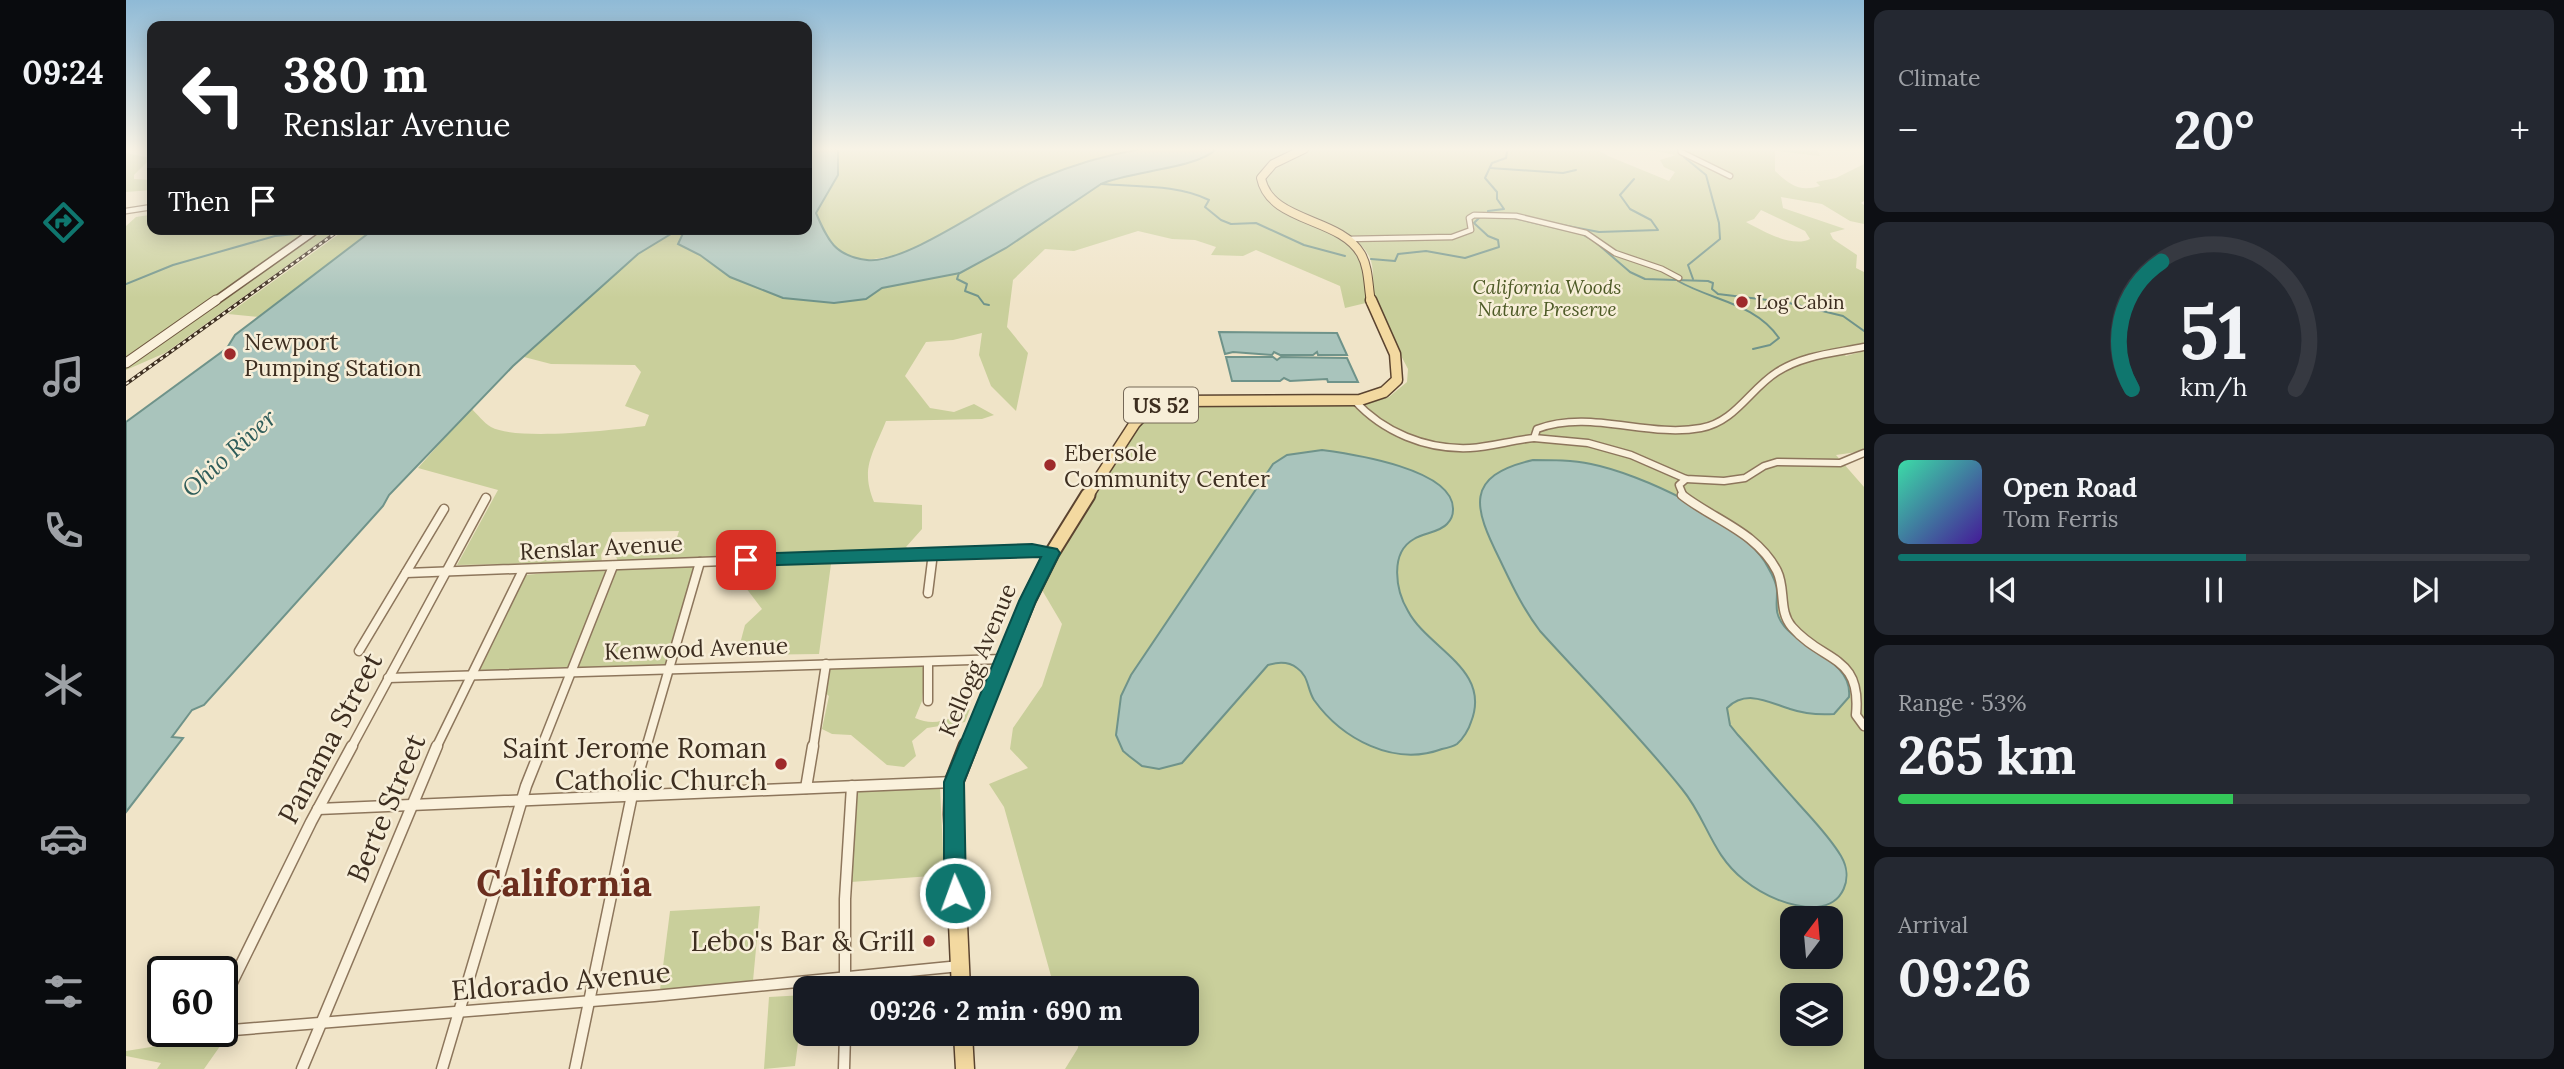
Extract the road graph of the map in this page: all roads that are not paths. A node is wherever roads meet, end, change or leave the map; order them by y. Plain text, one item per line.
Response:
1 (1272, 199) edge
2 (147, 208) edge
3 (126, 211) edge
4 (308, 235) edge
5 (1346, 239) junction
6 (1679, 278) dead end
7 (1864, 347) edge
8 (126, 363) edge
9 (1354, 400) junction
10 (1534, 438) junction
11 (1864, 453) edge
12 (1686, 479) junction
13 (486, 498) dead end
14 (444, 509) dead end
15 (933, 553) junction
16 (1052, 553) junction
17 (699, 562) junction
18 (613, 566) junction
19 (523, 570) junction
20 (406, 573) junction
21 (445, 573) junction
22 (928, 593) dead end
23 (359, 651) dead end
24 (1004, 659) junction
25 (928, 663) junction
26 (826, 664) junction
27 (668, 668) junction
28 (572, 671) junction
29 (471, 674) junction
30 (388, 678) junction
31 (928, 701) dead end
32 (1864, 726) edge
33 (954, 782) junction
34 (852, 786) junction
35 (806, 788) junction
36 (632, 795) junction
37 (522, 801) junction
38 (411, 804) junction
39 (317, 809) junction
40 (960, 966) junction
41 (238, 970) edge
42 (846, 976) edge
43 (893, 976) edge
44 (960, 976) edge
45 (793, 987) edge
46 (590, 1001) junction
47 (460, 1013) junction
48 (321, 1024) junction
49 (238, 1030) edge
50 (845, 1046) edge
51 (964, 1046) edge
52 (302, 1069) edge
53 (442, 1069) edge
54 (576, 1069) edge
55 (844, 1069) edge
56 (965, 1069) edge

1 - 5 main road, Kellogg Avenue / US 52
2 - 3 street
4 - 8 street
5 - 6 street
5 - 9 main road, Kellogg Avenue / US 52
7 - 10 street
9 - 10 street
9 - 16 main road, Kellogg Avenue / US 52
10 - 12 street
11 - 12 street
12 - 32 street
13 - 21 street, Panama Street
14 - 20 street
15 - 16 street, Renslar Avenue
15 - 17 street, Renslar Avenue
15 - 22 street
16 - 24 main road, Kellogg Avenue / US 52
17 - 18 street, Renslar Avenue
17 - 27 street
18 - 19 street, Renslar Avenue
18 - 28 street
19 - 21 street, Renslar Avenue
19 - 29 street, Berte Street
20 - 21 street, Renslar Avenue
20 - 23 street
21 - 30 street, Panama Street
24 - 25 street, Kenwood Avenue
24 - 33 main road, Kellogg Avenue / US 52
25 - 26 street, Kenwood Avenue
25 - 31 street
26 - 27 street, Kenwood Avenue
26 - 35 street
27 - 28 street, Kenwood Avenue
27 - 36 street
28 - 29 street, Kenwood Avenue
28 - 37 street
29 - 30 street, Kenwood Avenue
29 - 38 street, Berte Street
30 - 39 street, Panama Street
33 - 34 street
33 - 40 main road, Kellogg Avenue / US 52
34 - 35 street
34 - 42 street
35 - 36 street
36 - 37 street
36 - 46 street
37 - 38 street
37 - 47 street
38 - 39 street
38 - 48 street, Berte Street
39 - 41 street, Panama Street
40 - 43 street, Eldorado Avenue
40 - 44 main road, Kellogg Avenue / US 52
45 - 46 street, Eldorado Avenue
46 - 47 street, Eldorado Avenue
46 - 54 street
47 - 48 street, Eldorado Avenue
47 - 53 street
48 - 49 street, Eldorado Avenue
48 - 52 street, Berte Street
50 - 55 street
51 - 56 main road

